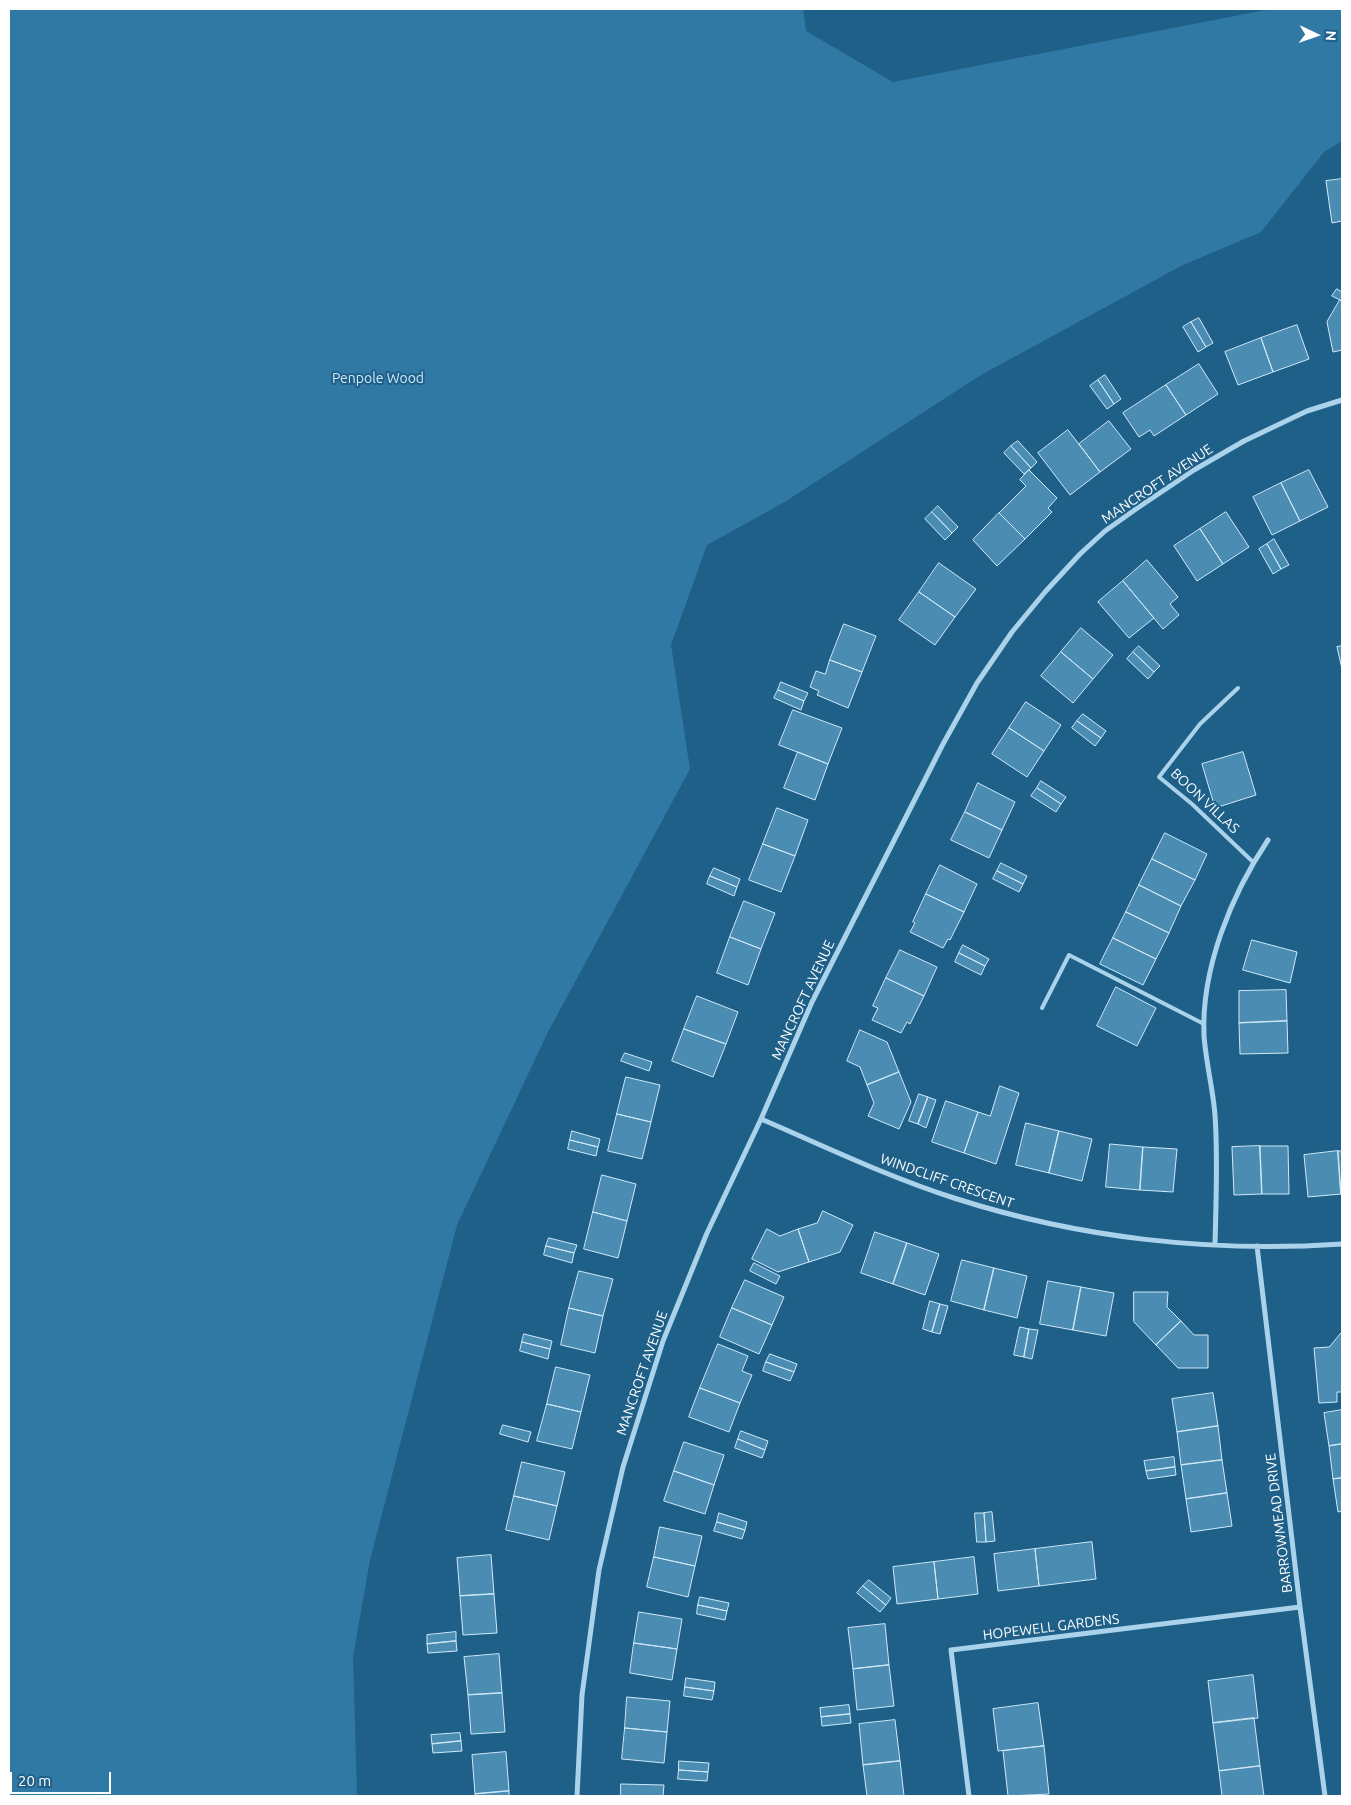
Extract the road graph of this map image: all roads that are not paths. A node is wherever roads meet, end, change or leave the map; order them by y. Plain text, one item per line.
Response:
1 (1342, 400) edge
2 (1238, 688) dead end
3 (1268, 840) dead end
4 (1253, 862) junction
5 (1042, 1008) dead end
6 (1204, 1024) junction
7 (761, 1119) junction
8 (1342, 1244) edge
9 (1215, 1245) junction
10 (1257, 1246) junction
11 (1300, 1607) junction
12 (577, 1796) edge
13 (969, 1796) edge
14 (1325, 1796) edge

1 - 7 street, MANCROFT AVENUE
2 - 4 lane, BOON VILLAS
3 - 4 street
4 - 6 street
5 - 6 lane
6 - 9 street
7 - 9 street, WINDCLIFF CRESCENT
7 - 12 street, MANCROFT AVENUE
8 - 10 street, WINDCLIFF CRESCENT
9 - 10 street, WINDCLIFF CRESCENT
10 - 11 street, BARROWMEAD DRIVE
11 - 13 street, HOPEWELL GARDENS
11 - 14 street, BARROWMEAD DRIVE

